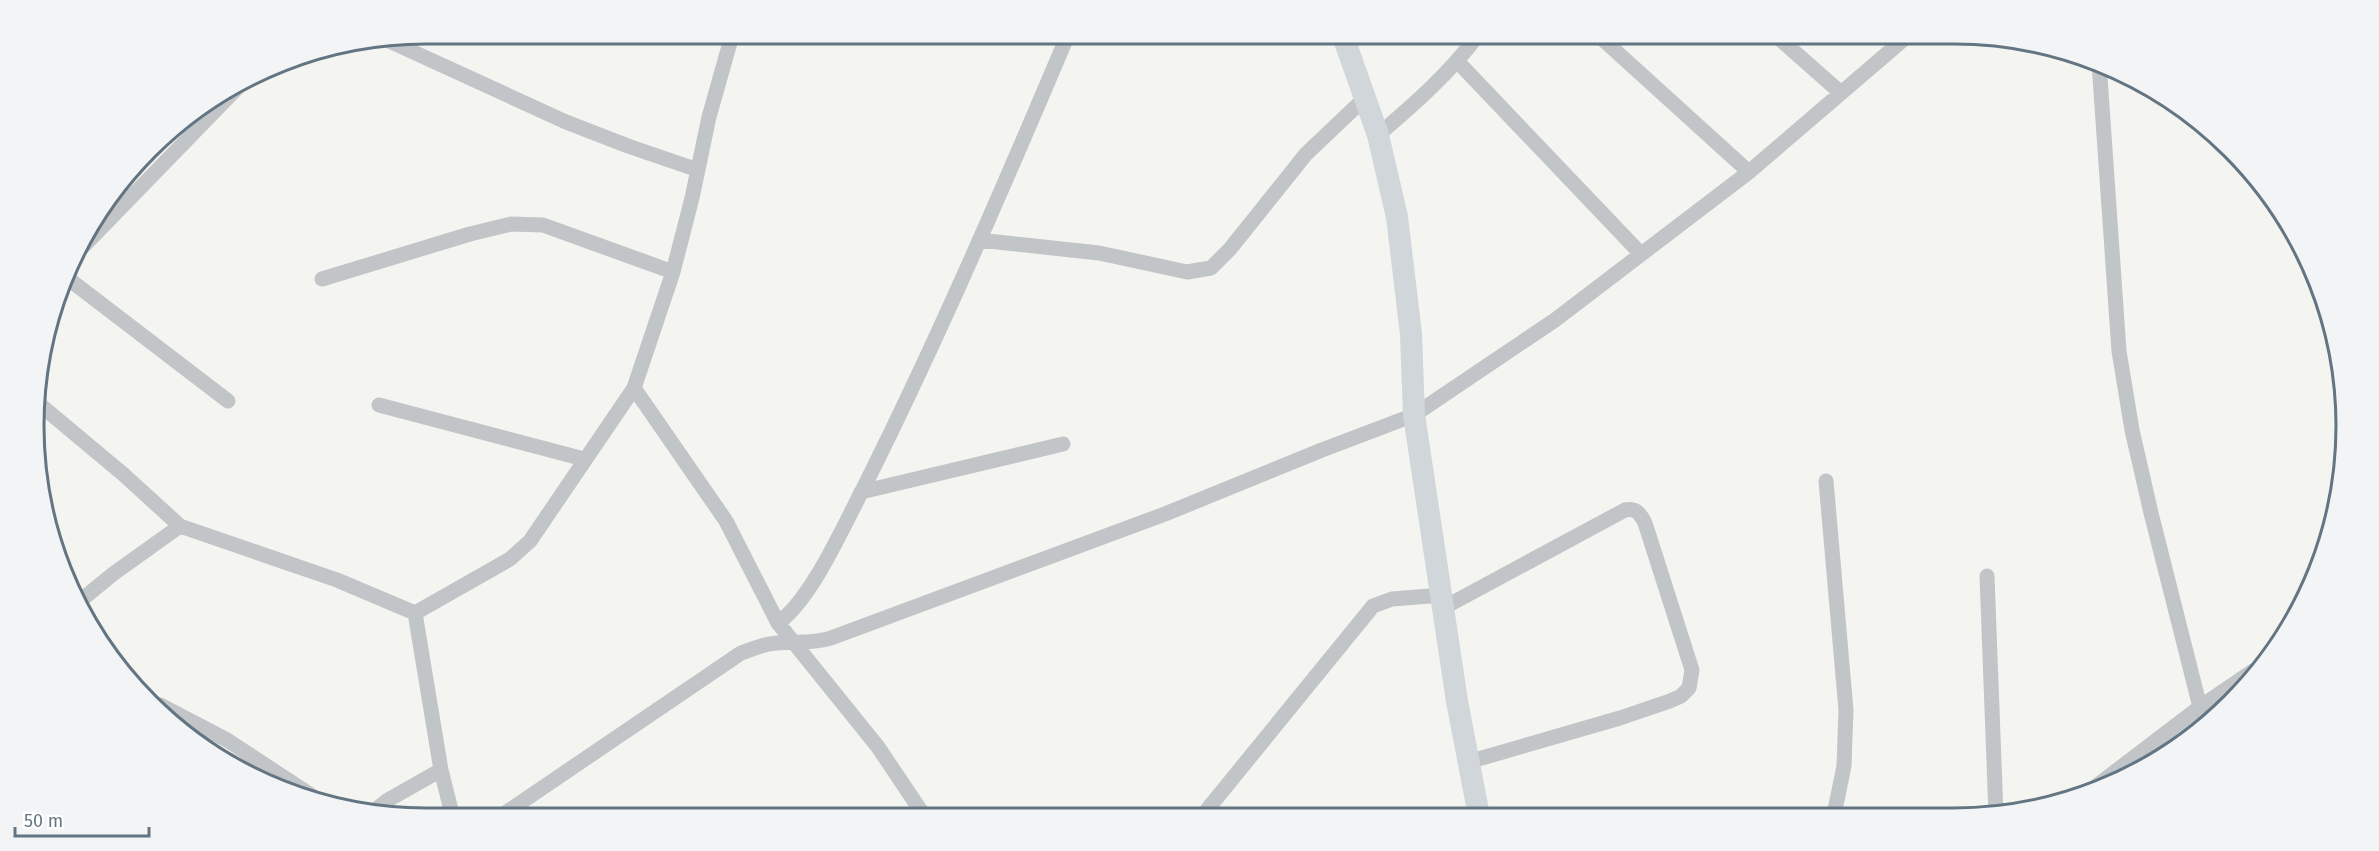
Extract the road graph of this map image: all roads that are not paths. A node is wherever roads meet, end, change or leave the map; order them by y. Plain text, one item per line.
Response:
1 (730, 44) edge
2 (1064, 44) edge
3 (1346, 44) edge
4 (1471, 44) edge
5 (1608, 44) edge
6 (1785, 44) edge
7 (1898, 44) edge
8 (397, 45) edge
9 (1458, 62) junction
10 (2100, 73) edge
11 (1841, 93) junction
12 (1365, 98) junction
13 (225, 101) edge
14 (1378, 135) junction
15 (698, 170) junction
16 (1749, 172) junction
17 (95, 235) edge
18 (979, 240) junction
19 (1641, 254) junction
20 (673, 273) junction
21 (322, 279) dead end
22 (72, 282) edge
23 (634, 388) junction
24 (228, 400) dead end
25 (379, 405) dead end
26 (44, 408) edge
27 (1414, 415) junction
28 (1063, 444) dead end
29 (584, 459) junction
30 (1826, 481) dead end
31 (861, 492) junction
32 (180, 526) junction
33 (1988, 576) dead end
34 (85, 597) edge
35 (1442, 601) junction
36 (415, 613) junction
37 (778, 622) junction
38 (792, 642) junction
39 (2236, 682) edge
40 (2200, 707) junction
41 (172, 711) edge
42 (1468, 762) junction
43 (441, 770) junction
44 (2117, 770) edge
45 (293, 783) edge
46 (382, 805) edge
47 (1996, 805) edge
48 (450, 808) edge
49 (513, 808) edge
50 (920, 808) edge
51 (1214, 808) edge
52 (1477, 808) edge
53 (1835, 808) edge

1 - 15 street
2 - 18 street
3 - 12 street
4 - 9 street
5 - 16 street
6 - 11 street
7 - 11 street
8 - 15 street
9 - 14 street
9 - 19 street
10 - 40 street
11 - 16 street
12 - 14 street
12 - 18 street
13 - 17 street
14 - 27 street
15 - 20 street
16 - 19 street
18 - 31 street
19 - 27 street
20 - 21 street
20 - 23 street
22 - 24 street
23 - 29 street
23 - 37 street
25 - 29 street
26 - 32 street
27 - 35 street
27 - 38 street
28 - 31 street
29 - 36 street
30 - 53 street
31 - 37 street
32 - 34 street
32 - 36 street
33 - 47 street
35 - 42 street
35 - 42 street
35 - 51 street
36 - 43 street
37 - 38 street
38 - 49 street
38 - 50 street
39 - 40 street
40 - 44 street
41 - 45 street
42 - 52 street
43 - 46 street
43 - 48 street

